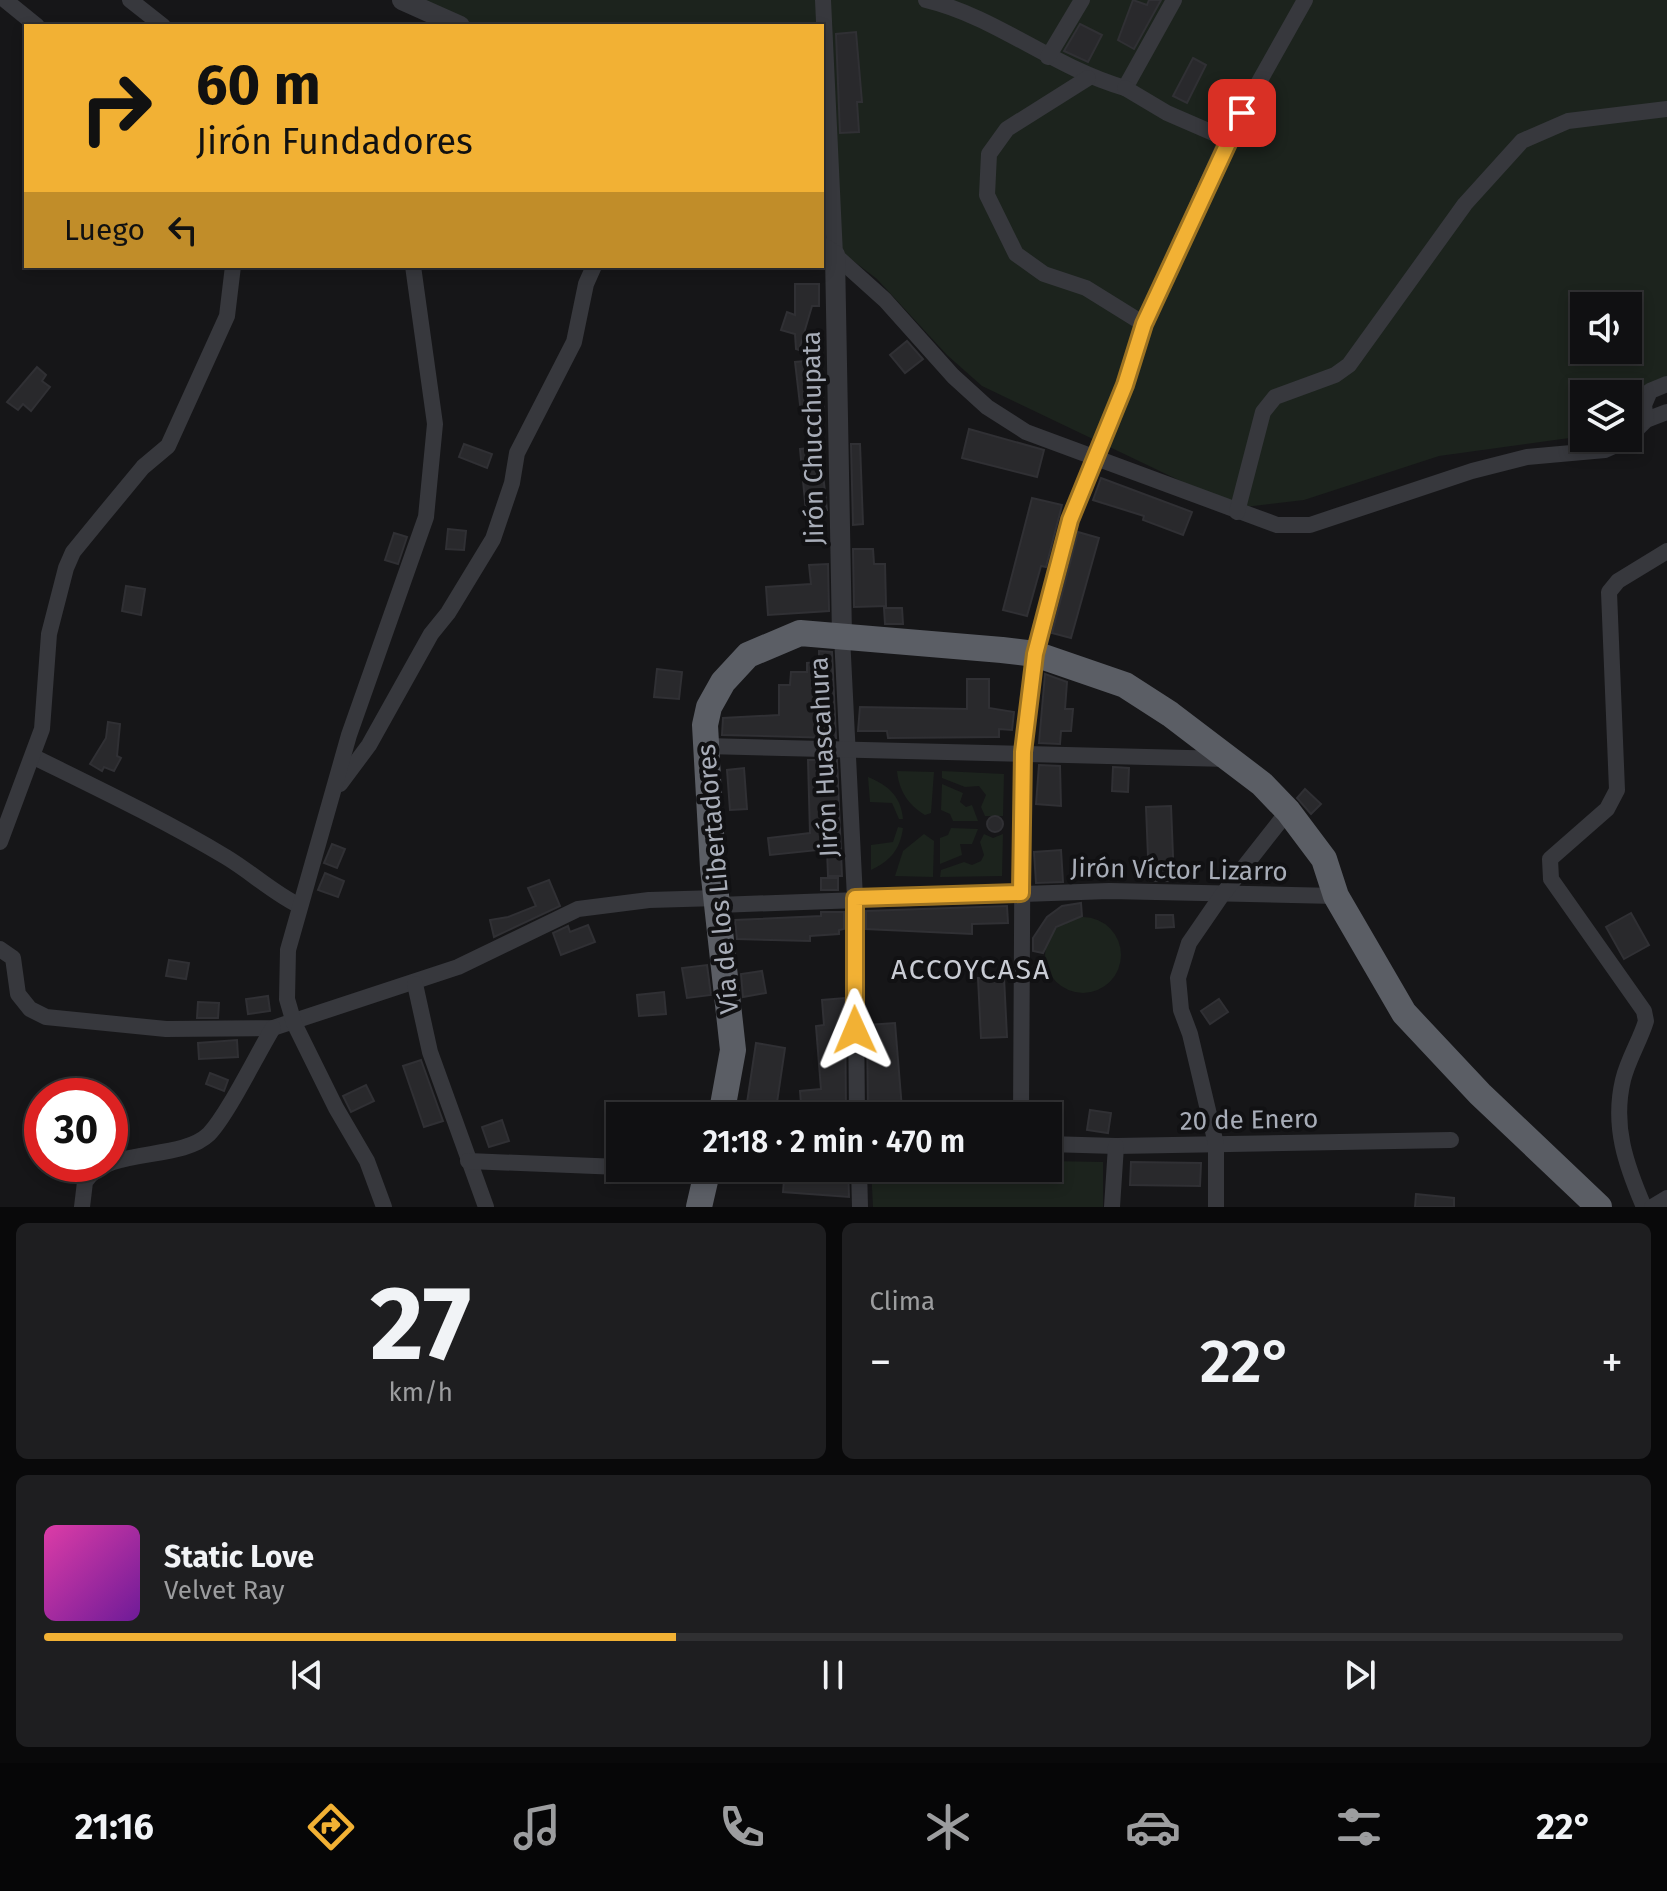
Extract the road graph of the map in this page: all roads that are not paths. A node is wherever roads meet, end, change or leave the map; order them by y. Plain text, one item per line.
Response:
1 (5, 0) edge
2 (130, 0) edge
3 (402, 0) edge
4 (823, 0) edge
5 (926, 0) edge
6 (1082, 0) edge
7 (1174, 0) edge
8 (1305, 0) edge
9 (447, 23) edge
10 (35, 24) edge
11 (160, 24) edge
12 (824, 24) edge
13 (824, 42) edge
14 (1048, 57) junction
15 (1088, 78) junction
16 (1125, 88) junction
17 (1667, 109) edge
18 (1227, 139) junction
19 (829, 251) edge
20 (233, 268) edge
21 (413, 268) edge
22 (593, 268) edge
23 (1144, 324) junction
24 (1667, 384) edge
25 (1667, 412) edge
26 (1646, 420) junction
27 (1098, 458) junction
28 (1237, 512) junction
29 (1667, 551) edge
30 (842, 636) junction
31 (1035, 654) junction
32 (706, 746) junction
33 (847, 748) junction
34 (1023, 752) junction
35 (34, 757) junction
36 (1230, 759) junction
37 (335, 790) junction
38 (1288, 811) junction
39 (0, 842) edge
40 (1021, 893) junction
41 (1222, 895) junction
42 (1336, 896) junction
43 (855, 898) junction
44 (718, 901) junction
45 (298, 905) junction
46 (0, 949) edge
47 (415, 984) junction
48 (294, 1023) junction
49 (273, 1028) junction
50 (724, 1102) edge
51 (857, 1102) edge
52 (1021, 1102) edge
53 (1451, 1140) dead end
54 (1062, 1144) edge
55 (1216, 1144) junction
56 (1116, 1146) junction
57 (468, 1161) junction
58 (606, 1166) edge
59 (705, 1182) edge
60 (859, 1182) edge
61 (1667, 1198) edge
62 (82, 1207) edge
63 (384, 1207) edge
64 (486, 1207) edge
65 (699, 1207) edge
66 (860, 1207) edge
67 (1112, 1207) edge
68 (1216, 1207) edge
69 (1599, 1207) edge
70 (1644, 1207) edge
71 (1652, 1207) edge

1 - 10 street
2 - 11 street
3 - 9 street
4 - 12 street
5 - 14 street
6 - 14 street
7 - 16 street
8 - 18 street
13 - 19 street
14 - 15 street
15 - 16 street
15 - 23 street
16 - 18 street
17 - 28 street
18 - 23 street
19 - 27 street
19 - 30 street, Jirón Chucchupata
20 - 35 street
21 - 37 street
22 - 37 street
23 - 27 street
24 - 26 street
25 - 26 street
26 - 28 street
27 - 28 street
27 - 31 street
29 - 70 street
30 - 31 highway, Vía de los Libertadores
30 - 32 highway, Vía de los Libertadores
30 - 33 street, Jirón Huascahura
31 - 34 street
31 - 36 highway, Vía de los Libertadores
32 - 33 street
32 - 44 highway, Vía de los Libertadores
33 - 34 street
33 - 43 street, Jirón Huascahura
34 - 36 street
34 - 40 street
35 - 39 street
35 - 45 street
36 - 38 highway, Vía de los Libertadores
37 - 45 street
38 - 41 street
38 - 42 highway, Vía de los Libertadores
40 - 41 street, Jirón Víctor Lizarro
40 - 43 street, Jirón Víctor Lizarro
40 - 52 street
41 - 42 street, Jirón Víctor Lizarro
41 - 55 street
42 - 69 highway, Vía de los Libertadores
43 - 44 street, Jirón Víctor Lizarro
43 - 51 street, Jirón Huascahura
44 - 47 street, Jirón Víctor Lizarro
44 - 50 highway, Vía de los Libertadores
45 - 48 street
46 - 49 street, Jirón Víctor Lizarro
47 - 48 street, Jirón Víctor Lizarro
47 - 57 street
48 - 49 street, Jirón Víctor Lizarro
48 - 63 street
49 - 62 street
53 - 55 street, 20 de Enero
54 - 56 street, 20 de Enero
55 - 56 street, 20 de Enero
55 - 68 street
56 - 67 street
57 - 58 street
57 - 64 street
59 - 65 highway
60 - 66 street
61 - 71 street

